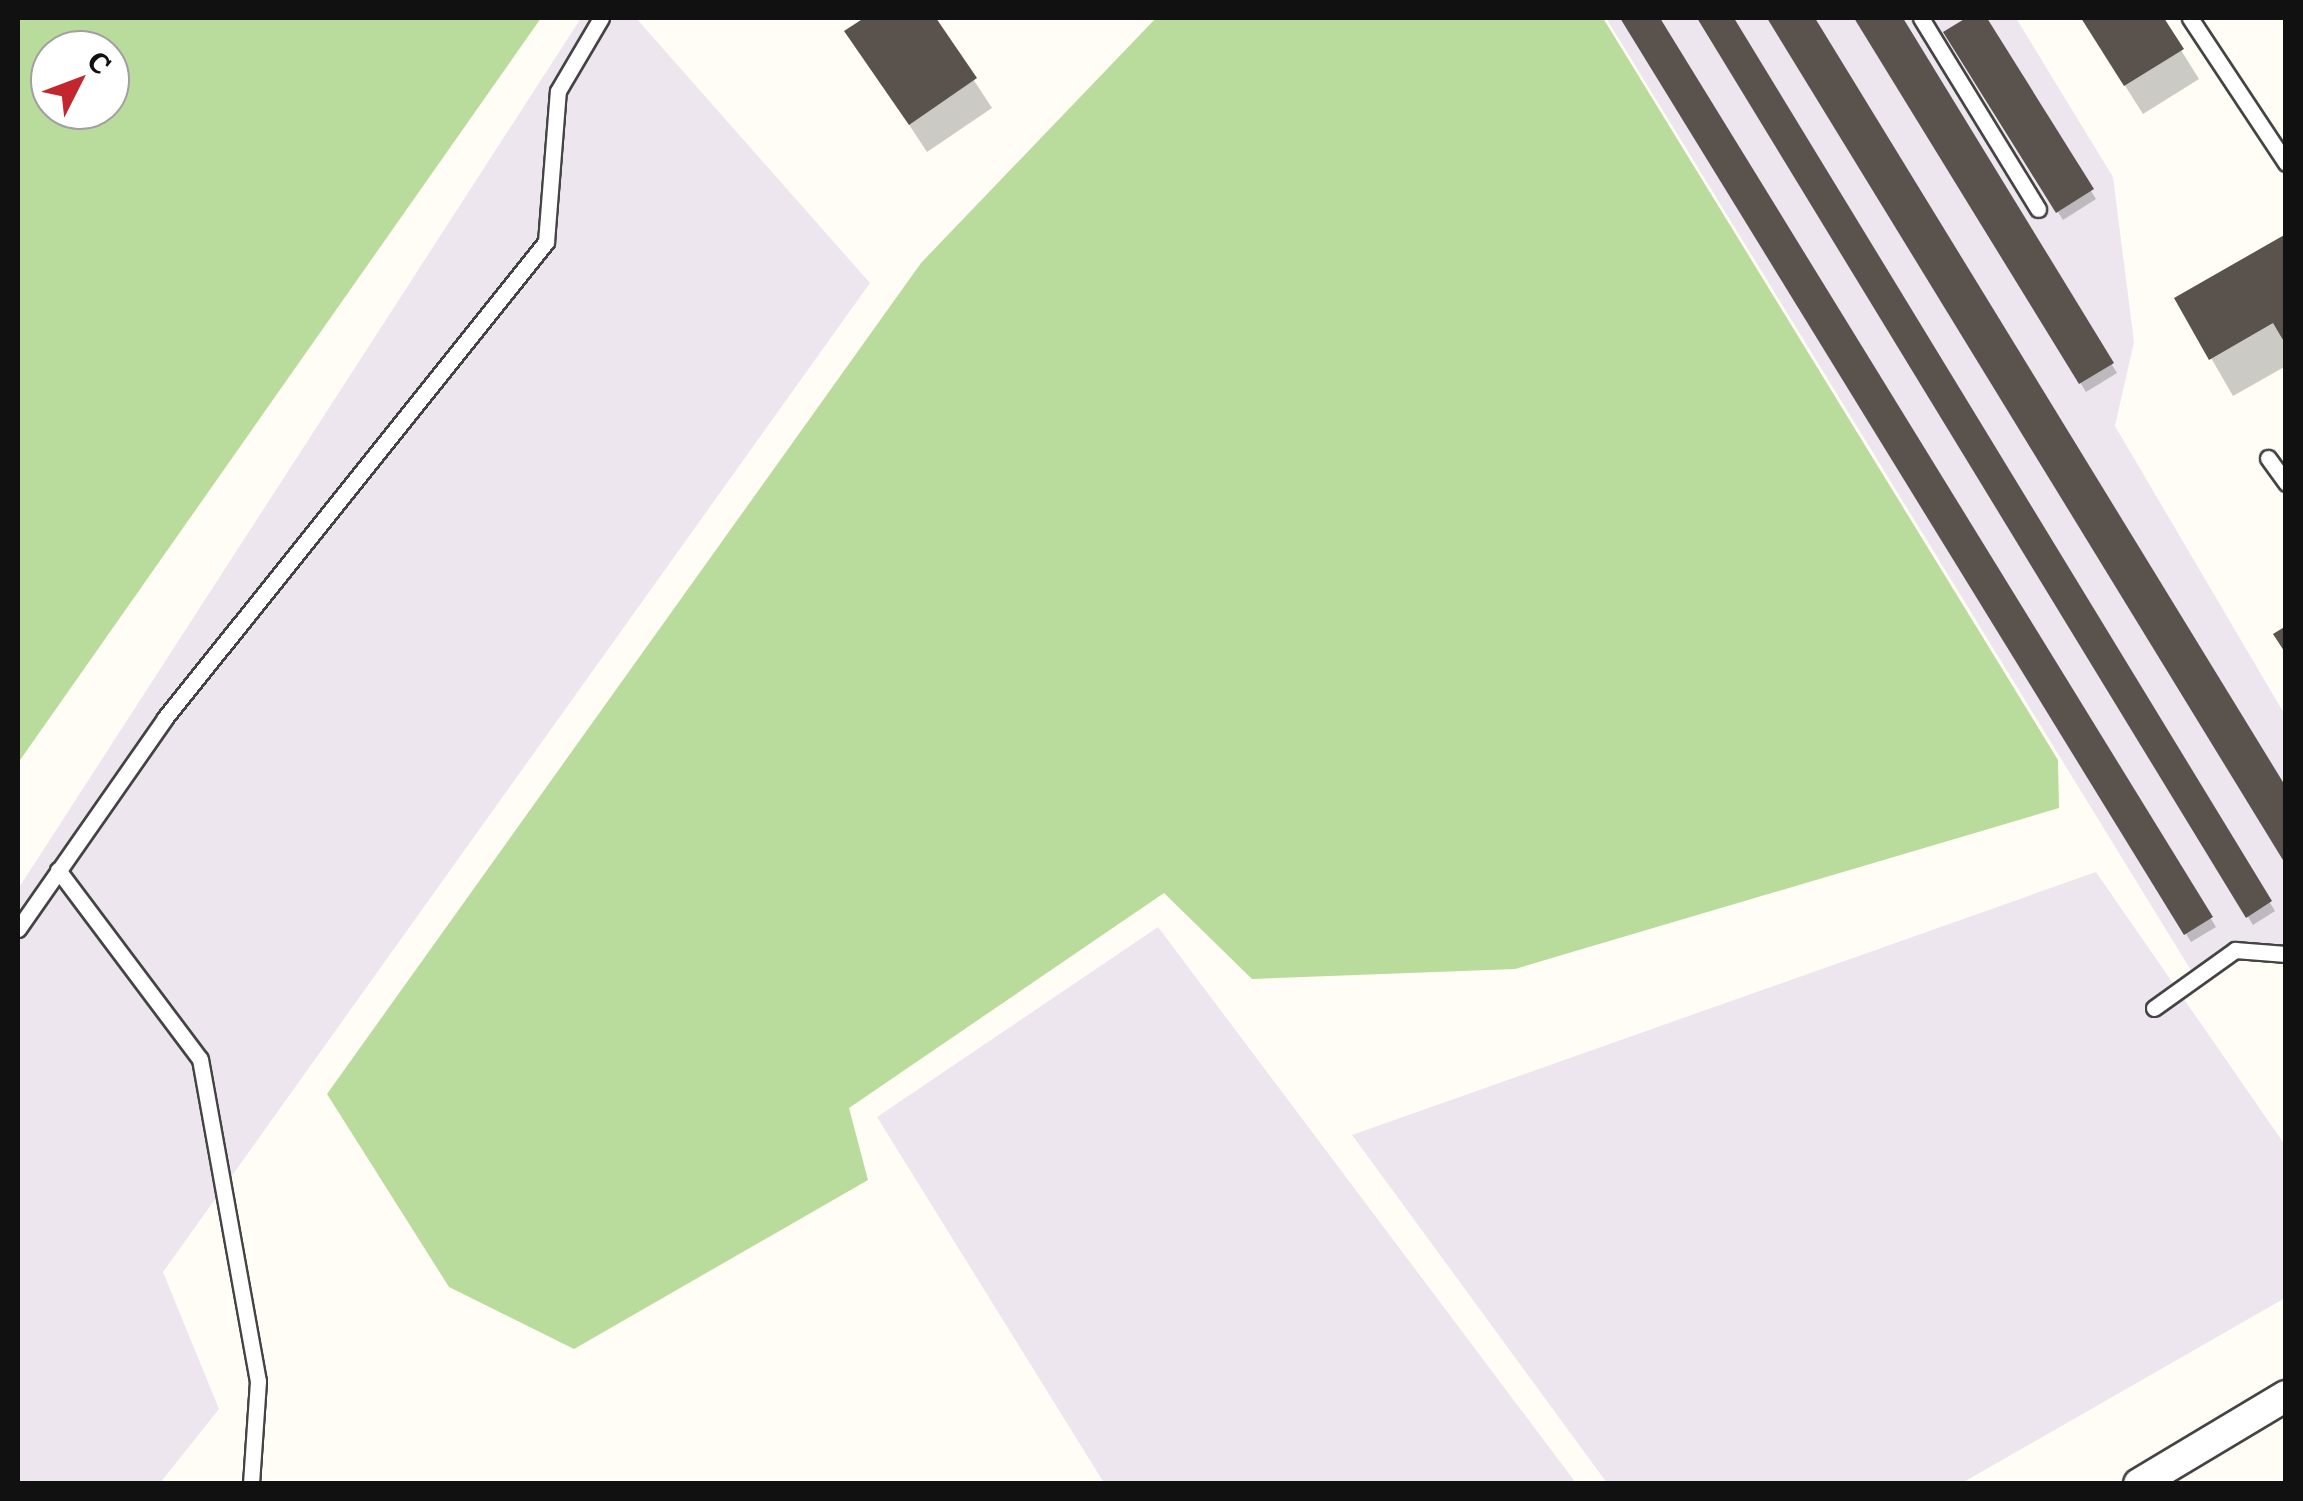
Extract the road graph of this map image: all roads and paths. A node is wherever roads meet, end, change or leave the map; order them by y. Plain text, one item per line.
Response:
1 (601, 18) edge
2 (2190, 18) edge
3 (1926, 19) edge
4 (2286, 163) edge
5 (2038, 209) dead end
6 (2268, 458) dead end
7 (2286, 484) edge
8 (58, 870) junction
9 (18, 928) edge
10 (2286, 954) edge
11 (2154, 1008) dead end
12 (2286, 1396) edge
13 (250, 1484) edge
14 (2139, 1484) edge

1 - 8 lane
2 - 4 lane
3 - 5 lane
6 - 7 lane
8 - 9 lane
8 - 13 lane
10 - 11 lane
12 - 14 street

